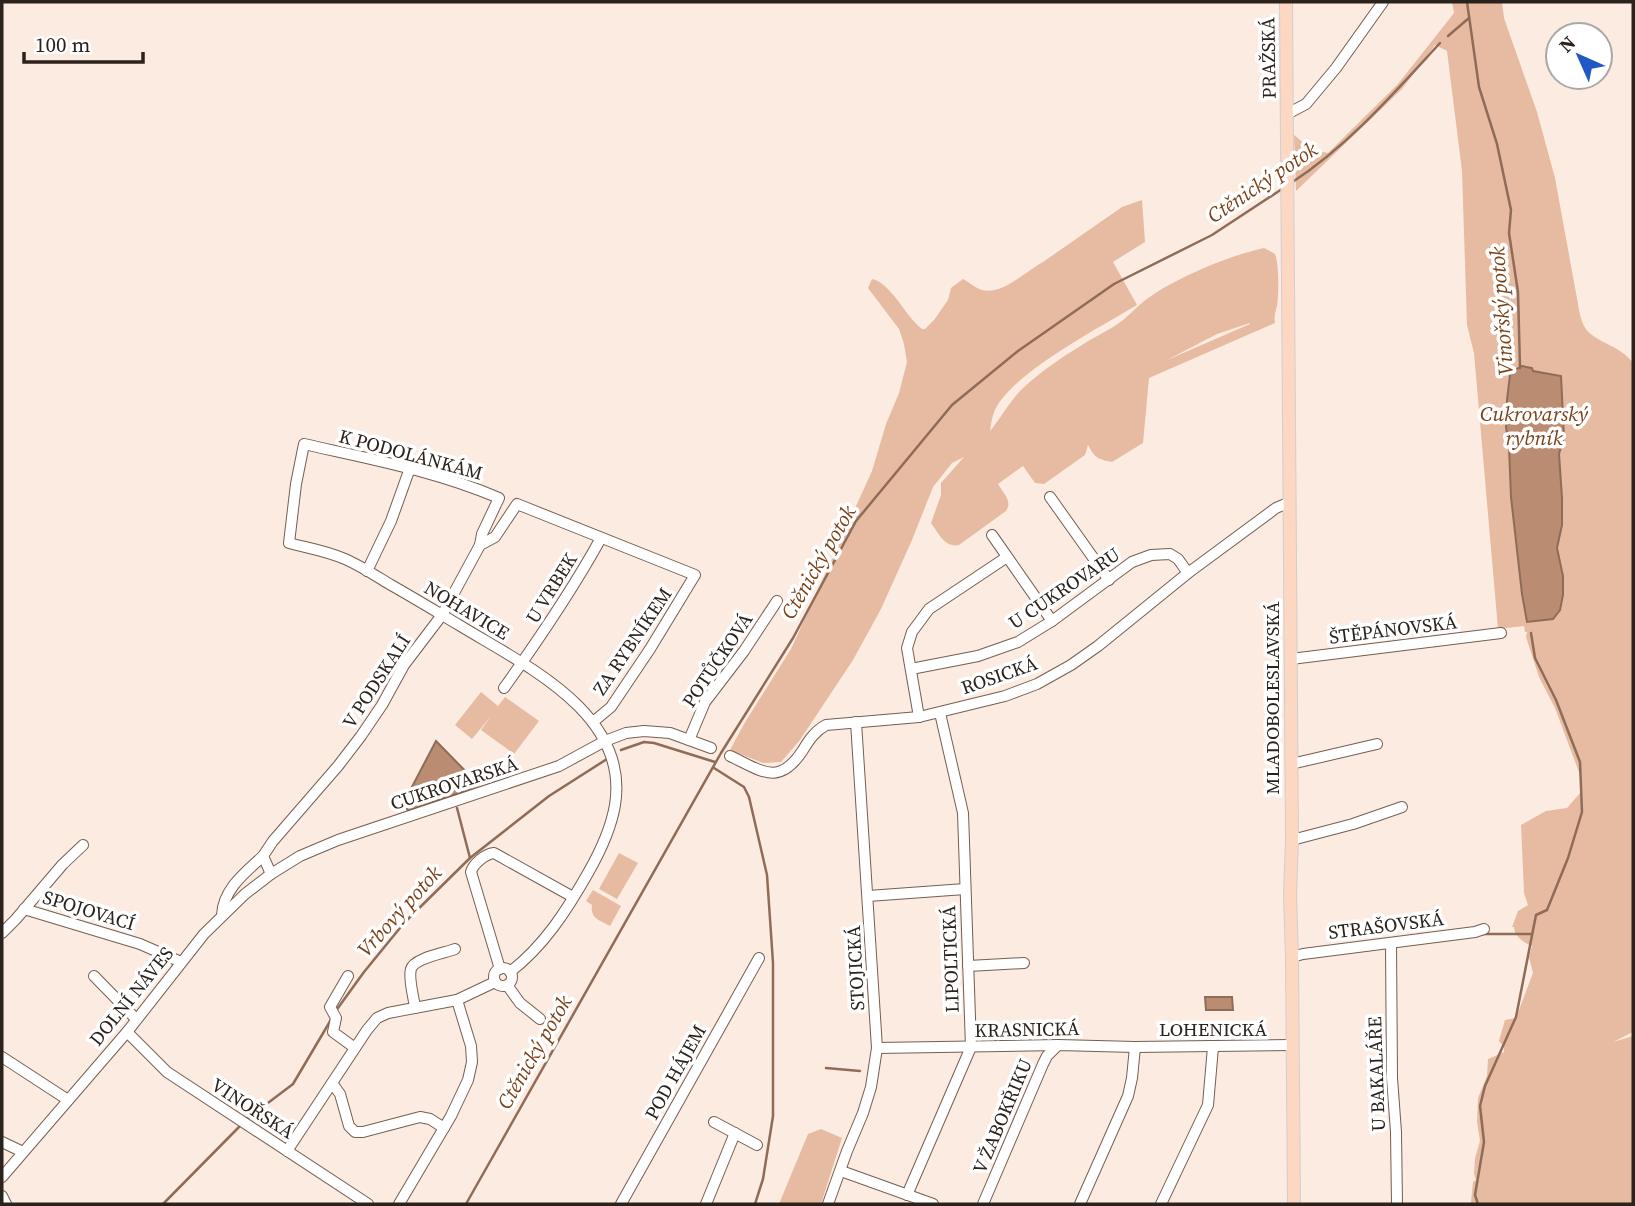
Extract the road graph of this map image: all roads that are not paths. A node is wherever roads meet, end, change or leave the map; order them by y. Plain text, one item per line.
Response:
1 (1286, 2) edge
2 (1383, 2) edge
3 (1287, 114) junction
4 (1288, 174) joint
5 (410, 468) junction
6 (1050, 497) dead end
7 (1290, 502) junction
8 (992, 535) dead end
9 (601, 538) junction
10 (289, 543) joint
11 (480, 545) junction
12 (1007, 557) junction
13 (367, 571) junction
14 (1188, 573) junction
15 (1109, 580) junction
16 (777, 601) dead end
17 (442, 615) junction
18 (1052, 621) junction
19 (1501, 633) dead end
20 (1291, 659) junction
21 (522, 663) junction
22 (911, 669) junction
23 (504, 688) dead end
24 (940, 713) junction
25 (919, 717) junction
26 (593, 722) junction
27 (856, 722) junction
28 (689, 740) junction
29 (606, 741) junction
30 (1377, 744) dead end
31 (711, 748) dead end
32 (730, 756) dead end
33 (1291, 764) junction
34 (1402, 807) dead end
35 (1292, 840) junction
36 (83, 845) dead end
37 (263, 856) junction
38 (271, 874) junction
39 (965, 889) junction
40 (868, 896) junction
41 (573, 897) junction
42 (24, 909) junction
43 (222, 915) junction
44 (1484, 929) dead end
45 (2, 933) edge
46 (1391, 943) junction
47 (456, 950) dead end
48 (1292, 957) junction
49 (759, 958) dead end
50 (181, 962) junction
51 (1024, 963) dead end
52 (968, 966) junction
53 (505, 971) junction
54 (94, 976) dead end
55 (348, 976) dead end
56 (495, 982) junction
57 (507, 985) junction
58 (457, 1000) junction
59 (415, 1008) junction
60 (136, 1019) junction
61 (540, 1019) dead end
62 (127, 1032) junction
63 (1058, 1045) junction
64 (1293, 1045) junction
65 (971, 1047) junction
66 (1135, 1047) junction
67 (1213, 1047) junction
68 (355, 1048) junction
69 (877, 1048) junction
70 (2, 1056) edge
71 (332, 1083) junction
72 (68, 1100) junction
73 (714, 1122) dead end
74 (444, 1128) junction
75 (735, 1133) junction
76 (2, 1142) edge
77 (757, 1145) dead end
78 (287, 1151) junction
79 (23, 1152) junction
80 (841, 1171) junction
81 (2, 1177) edge
82 (907, 1195) junction
83 (2, 1196) edge
84 (6, 1204) edge
85 (369, 1204) edge
86 (399, 1204) edge
87 (621, 1204) edge
88 (706, 1204) edge
89 (828, 1204) edge
90 (933, 1204) edge
91 (983, 1204) edge
92 (1080, 1204) edge
93 (1161, 1204) edge
94 (1294, 1204) edge
95 (1397, 1204) edge

1 - 3 main road, PRAŽSKÁ
2 - 3 street
3 - 4 main road, PRAŽSKÁ
4 - 7 main road, MLADOBOLESLAVSKÁ
5 - 10 street, K PODOLÁNKÁM
5 - 11 street, K PODOLÁNKÁM
5 - 13 street
6 - 15 street
7 - 14 street, ROSICKÁ
7 - 20 main road, MLADOBOLESLAVSKÁ
8 - 12 street
9 - 11 street, V PODSKALÍ
9 - 21 street, U VRBEK
9 - 26 street, ZA RYBNÍKEM
10 - 13 street, NOHAVICE
11 - 17 street, V PODSKALÍ
12 - 18 street
12 - 22 street
13 - 17 street, NOHAVICE
14 - 15 street, U CUKROVARU
14 - 24 street, ROSICKÁ
15 - 18 street, U CUKROVARU
16 - 28 street, POTŮČKOVÁ
17 - 21 street, NOHAVICE
17 - 37 street, V PODSKALÍ
18 - 22 street, U CUKROVARU
19 - 20 street, ŠTĚPÁNOVSKÁ
20 - 33 main road, MLADOBOLESLAVSKÁ
21 - 23 street, U VRBEK
21 - 26 street, NOHAVICE
22 - 25 street
24 - 25 street, ROSICKÁ
24 - 39 street, LIPOLTICKÁ
25 - 27 street, ROSICKÁ
26 - 29 street, NOHAVICE
27 - 32 street, ROSICKÁ
27 - 40 street, STOJICKÁ
28 - 29 street, CUKROVARSKÁ
28 - 31 street, CUKROVARSKÁ
29 - 38 street, CUKROVARSKÁ
29 - 41 street, NOHAVICE
30 - 33 street
33 - 35 main road, MLADOBOLESLAVSKÁ
34 - 35 street
35 - 48 main road, MLADOBOLESLAVSKÁ
36 - 42 street
37 - 38 street
37 - 43 street, V PODSKALÍ
38 - 43 street, CUKROVARSKÁ
39 - 40 street
39 - 52 street, LIPOLTICKÁ
40 - 69 street, STOJICKÁ
41 - 53 street, NOHAVICE
41 - 53 street
42 - 45 street
42 - 50 street, SPOJOVACÍ
43 - 50 street, DOLNÍ NÁVES
44 - 46 street, STRAŠOVSKÁ
46 - 48 street, STRAŠOVSKÁ
46 - 95 street, U BAKALÁŘE
47 - 59 street
48 - 64 main road, MLADOBOLESLAVSKÁ
49 - 87 street, POD HÁJEM
50 - 60 street, DOLNÍ NÁVES
51 - 52 street
52 - 65 street, LIPOLTICKÁ
53 - 56 street
53 - 57 street
54 - 60 street
55 - 68 street
56 - 57 street
56 - 58 street
57 - 61 street
58 - 59 street
58 - 74 street
59 - 68 street
60 - 62 street, DOLNÍ NÁVES
62 - 72 street, DOLNÍ NÁVES
62 - 78 street, VINOŘSKÁ
63 - 65 street, KRASNICKÁ
63 - 66 street, KRASNICKÁ
63 - 91 street, V ŽABOKŘIKU
64 - 67 street, LOHENICKÁ
64 - 94 main road, MLADOBOLESLAVSKÁ
65 - 69 street, KRASNICKÁ
65 - 82 street, LIPOLTICKÁ
66 - 67 street, LOHENICKÁ
66 - 92 street, LOHENICKÁ
67 - 93 street
68 - 71 street
69 - 80 street, STOJICKÁ
70 - 72 street
71 - 74 street
71 - 78 street
72 - 79 street, DOLNÍ NÁVES
73 - 75 street
74 - 86 street
75 - 77 street
75 - 88 street
76 - 79 street
78 - 85 street, VINOŘSKÁ
79 - 81 street, DOLNÍ NÁVES
80 - 82 street
80 - 89 street, STOJICKÁ
82 - 90 street
83 - 84 street

